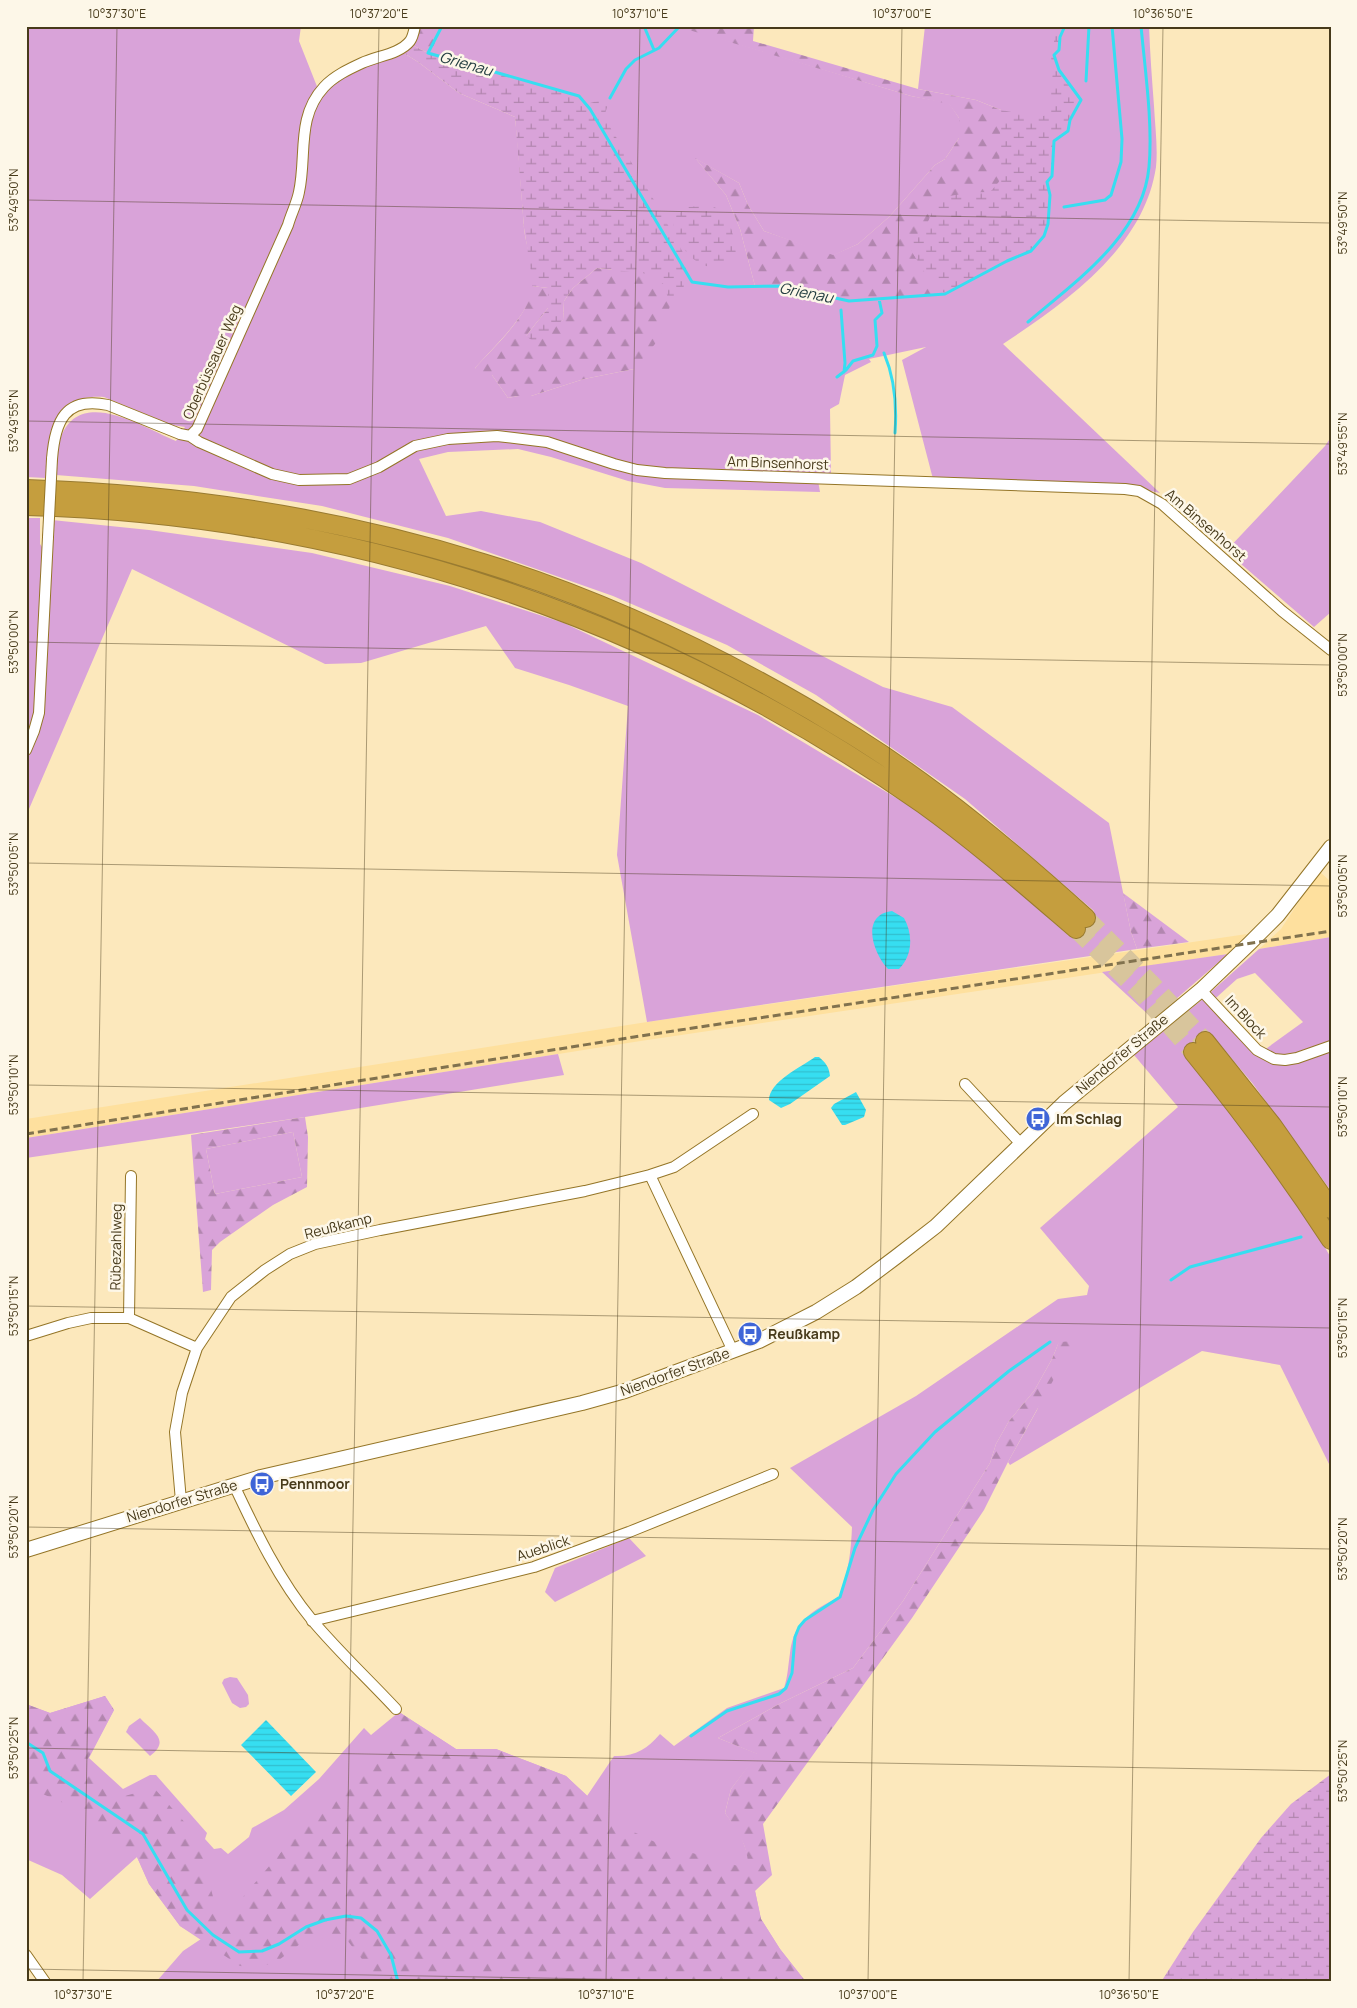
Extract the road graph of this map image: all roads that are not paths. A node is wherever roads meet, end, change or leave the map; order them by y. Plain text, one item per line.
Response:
1 (415, 26) edge
2 (190, 436) junction
3 (26, 489) edge
4 (26, 506) edge
5 (1331, 650) edge
6 (26, 750) edge
7 (1331, 847) edge
8 (1201, 990) junction
9 (1331, 1046) edge
10 (965, 1084) dead end
11 (753, 1114) dead end
12 (1021, 1144) junction
13 (131, 1176) dead end
14 (650, 1176) junction
15 (1331, 1209) edge
16 (1331, 1240) edge
17 (129, 1318) junction
18 (26, 1336) edge
19 (196, 1348) junction
20 (733, 1351) junction
21 (774, 1474) dead end
22 (234, 1485) junction
23 (181, 1501) junction
24 (26, 1550) edge
25 (312, 1620) junction
26 (396, 1709) dead end
27 (26, 1955) edge
28 (45, 1982) edge

1 - 2 street, Oberbüssauer Weg
2 - 5 street, Am Binsenhorst
2 - 6 street, Oberbüssauer Weg, bridge
3 - 4 highway
7 - 8 main road, Niendorfer Straße
8 - 9 street, Im Block
8 - 12 main road, Niendorfer Straße
10 - 12 street
11 - 14 street, Reußkamp
12 - 20 main road, Niendorfer Straße
13 - 17 street, Rübezahlweg
14 - 19 street, Reußkamp
14 - 20 street
15 - 16 highway
17 - 18 street
17 - 19 street
19 - 23 street, Reußkamp
20 - 22 main road, Niendorfer Straße
21 - 25 street, Aueblick
22 - 23 main road, Niendorfer Straße
22 - 25 street
23 - 24 main road, Niendorfer Straße
25 - 26 street
27 - 28 street

